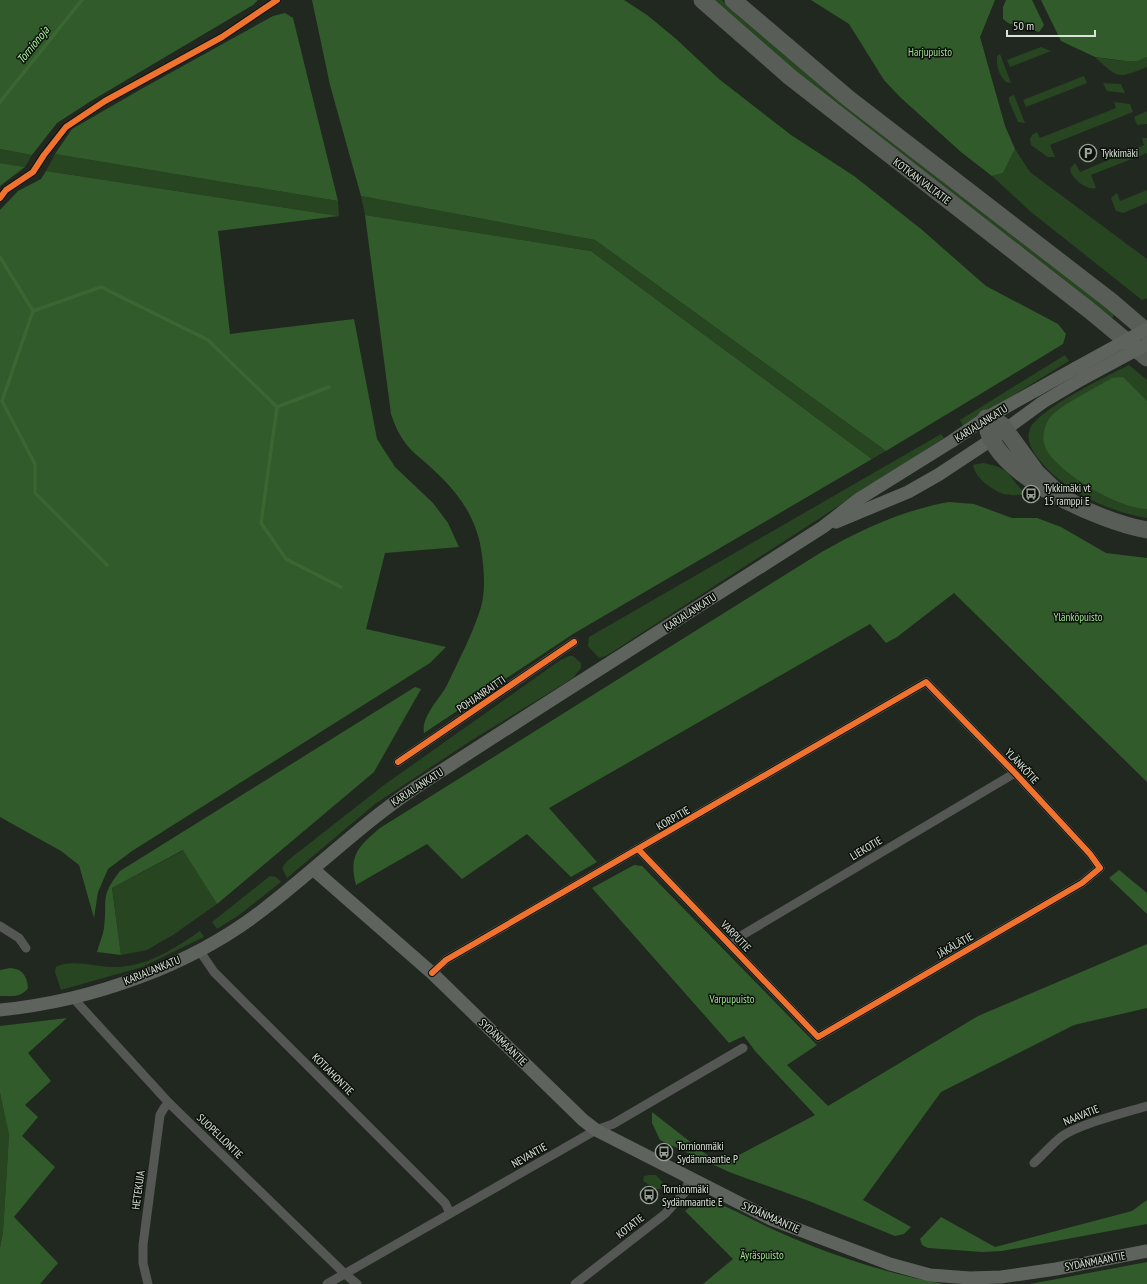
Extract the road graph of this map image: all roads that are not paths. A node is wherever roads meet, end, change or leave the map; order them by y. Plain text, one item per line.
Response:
1 (692, 0) edge
2 (702, 0) edge
3 (733, 0) edge
4 (715, 13) junction
5 (1147, 331) edge
6 (1147, 344) edge
7 (1147, 358) edge
8 (986, 418) junction
9 (1005, 430) junction
10 (991, 440) junction
11 (1081, 508) junction
12 (823, 527) junction
13 (1147, 530) edge
14 (574, 642) dead end
15 (926, 682) joint
16 (398, 762) dead end
17 (1015, 773) junction
18 (638, 850) junction
19 (1100, 868) joint
20 (313, 869) junction
21 (0, 926) edge
22 (729, 944) junction
23 (26, 948) dead end
24 (199, 950) junction
25 (432, 973) junction
26 (74, 998) junction
27 (0, 1010) edge
28 (818, 1037) joint
29 (743, 1048) dead end
30 (169, 1103) junction
31 (1147, 1106) edge
32 (596, 1130) junction
33 (1034, 1163) dead end
34 (689, 1179) junction
35 (450, 1213) junction
36 (1147, 1251) edge
37 (344, 1274) junction
38 (148, 1284) edge
39 (327, 1284) edge
40 (357, 1284) edge
41 (575, 1284) edge

1 - 4 highway
2 - 4 highway, KOTKAN VALTATIE
3 - 5 highway, KOTKAN VALTATIE
4 - 7 highway, KOTKAN VALTATIE
5 - 8 main road, KARJALANKATU, bridge
6 - 9 main road, KARJALANKATU, bridge
8 - 9 highway
8 - 10 highway
8 - 12 main road, KARJALANKATU
9 - 10 main road, KARJALANKATU
9 - 11 highway
10 - 11 highway
10 - 12 main road, KARJALANKATU
11 - 13 highway
12 - 20 main road, KARJALANKATU
14 - 16 street, POHJANRAITTI
15 - 17 street, YLÄNKÖTIE
15 - 18 street, KORPITIE
17 - 19 street, YLÄNKÖTIE
17 - 22 street, LIEKOTIE
18 - 22 street, VARPUTIE
18 - 25 street, KORPITIE
19 - 28 street, JÄKÄLÄTIE
20 - 24 main road, KARJALANKATU
20 - 25 main road, SYDÄNMAANTIE
21 - 23 street
22 - 28 street, VARPUTIE
24 - 26 main road, KARJALANKATU
24 - 35 street, KOTIAHONTIE
25 - 32 main road, SYDÄNMAANTIE
26 - 27 main road, KARJALANKATU
26 - 30 street, SUOPELLONTIE
29 - 32 street, NEVANTIE
30 - 37 street, SUOPELLONTIE
30 - 38 street, HETEKUJA
31 - 33 street, NAAVATIE
32 - 34 main road, SYDÄNMAANTIE
32 - 35 street, NEVANTIE
34 - 36 main road, SYDÄNMAANTIE
34 - 41 street, KOTATIE
35 - 37 street, NEVANTIE
37 - 39 street, NEVANTIE
37 - 40 street, SUOPELLONTIE

